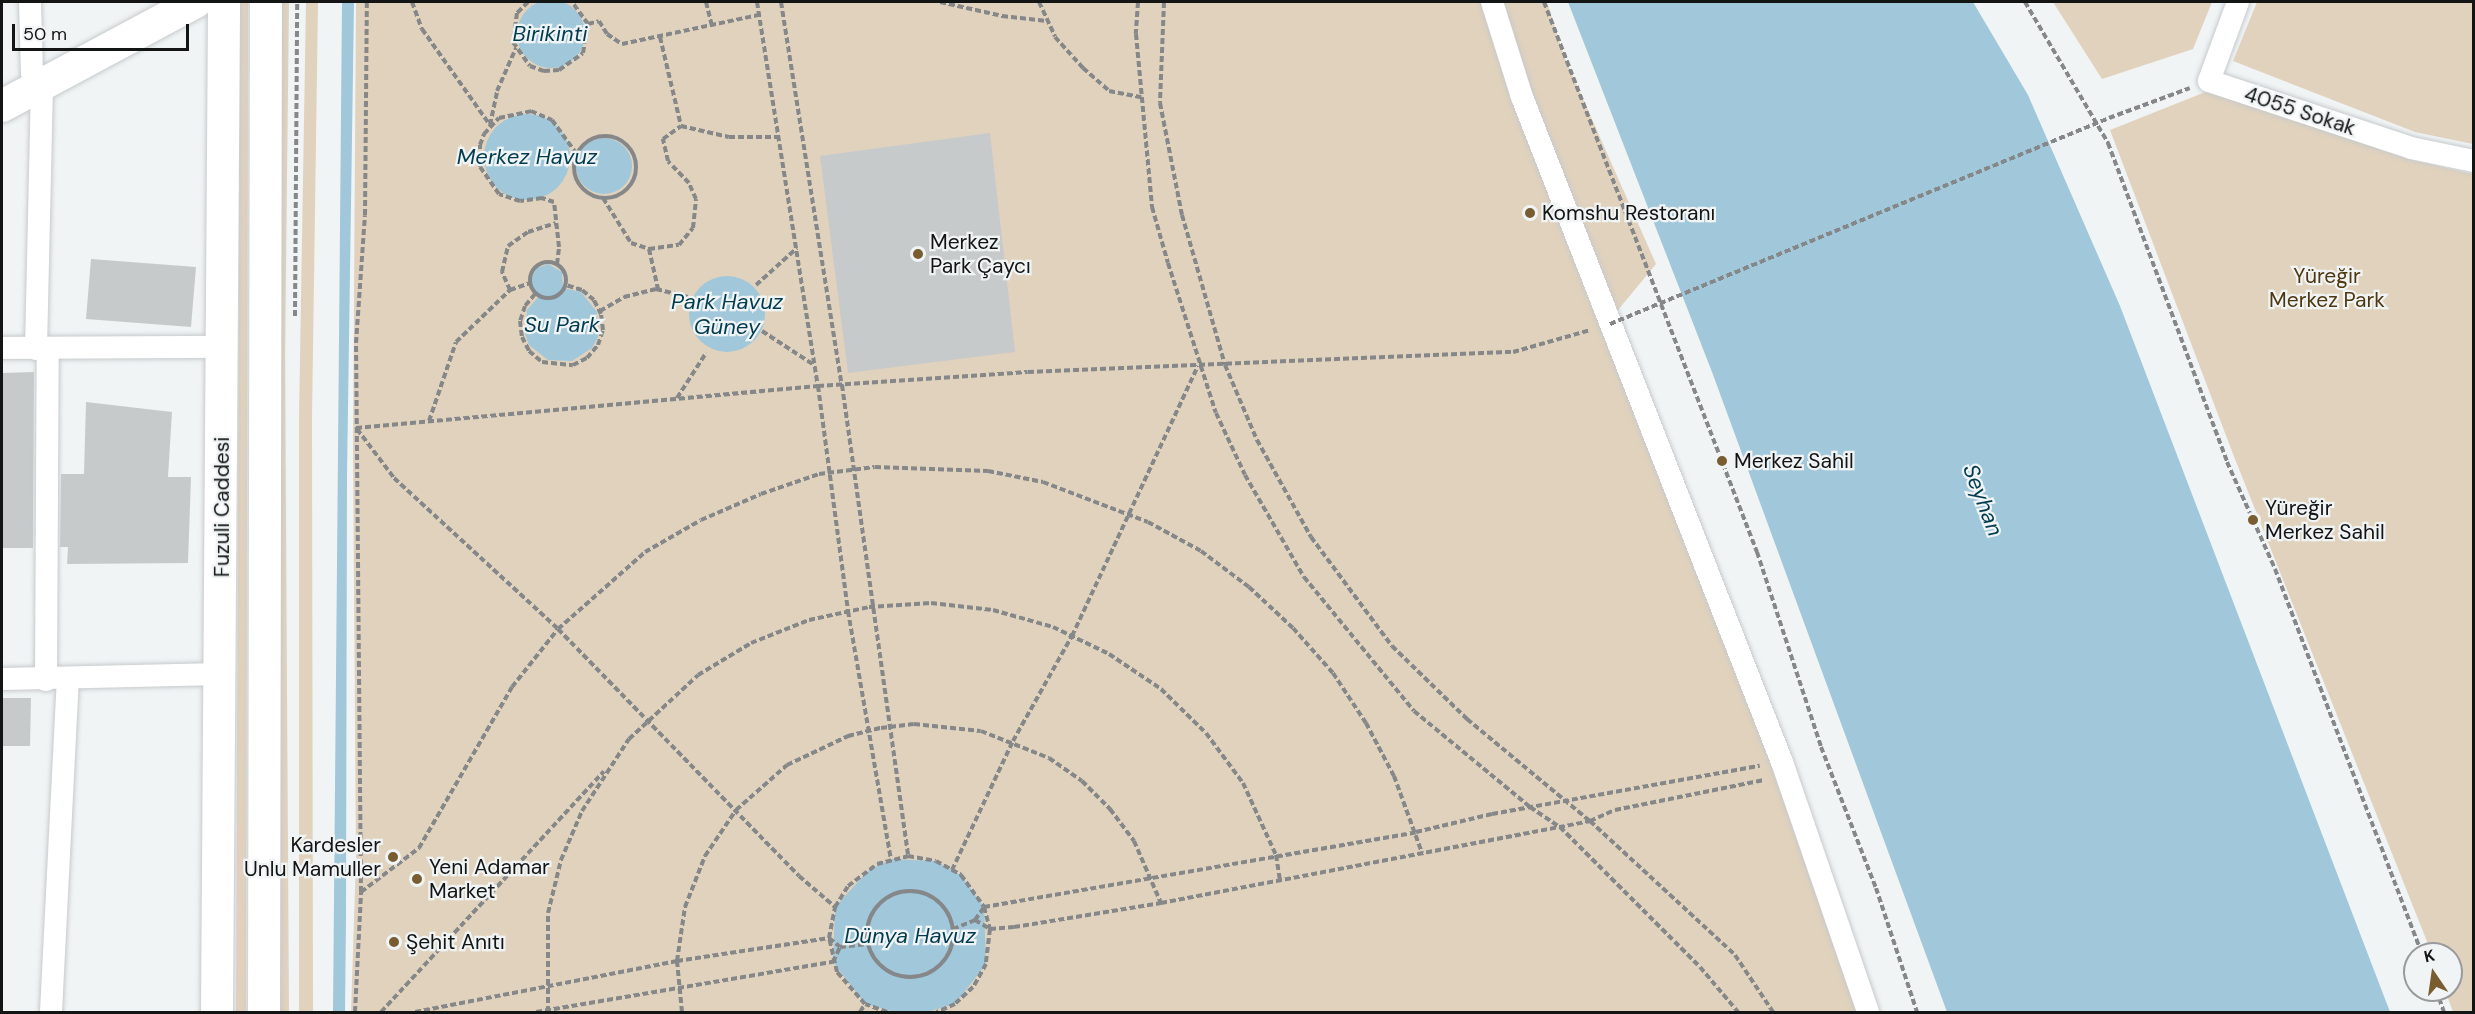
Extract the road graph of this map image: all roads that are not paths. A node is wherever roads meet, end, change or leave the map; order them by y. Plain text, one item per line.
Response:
1 (30, 2) edge
2 (196, 2) edge
3 (224, 2) edge
4 (266, 2) edge
5 (1492, 2) edge
6 (2238, 2) edge
7 (42, 85) junction
8 (2, 106) edge
9 (2474, 161) edge
10 (222, 347) junction
11 (2, 348) edge
12 (42, 349) junction
13 (221, 674) junction
14 (2, 679) edge
15 (46, 680) junction
16 (68, 680) junction
17 (51, 1012) edge
18 (217, 1012) edge
19 (264, 1012) edge
20 (1868, 1012) edge

1 - 7 street
2 - 7 main road
3 - 10 main road, Fuzuli Caddesi
4 - 19 main road, Fuzuli Caddesi
5 - 20 street
6 - 9 street, 4055 Sokak
7 - 8 main road
7 - 12 street
10 - 12 street
10 - 13 main road, Fuzuli Caddesi
11 - 12 street
12 - 15 street
13 - 16 street
13 - 18 main road, Fuzuli Caddesi
14 - 15 street
15 - 16 street
16 - 17 street

